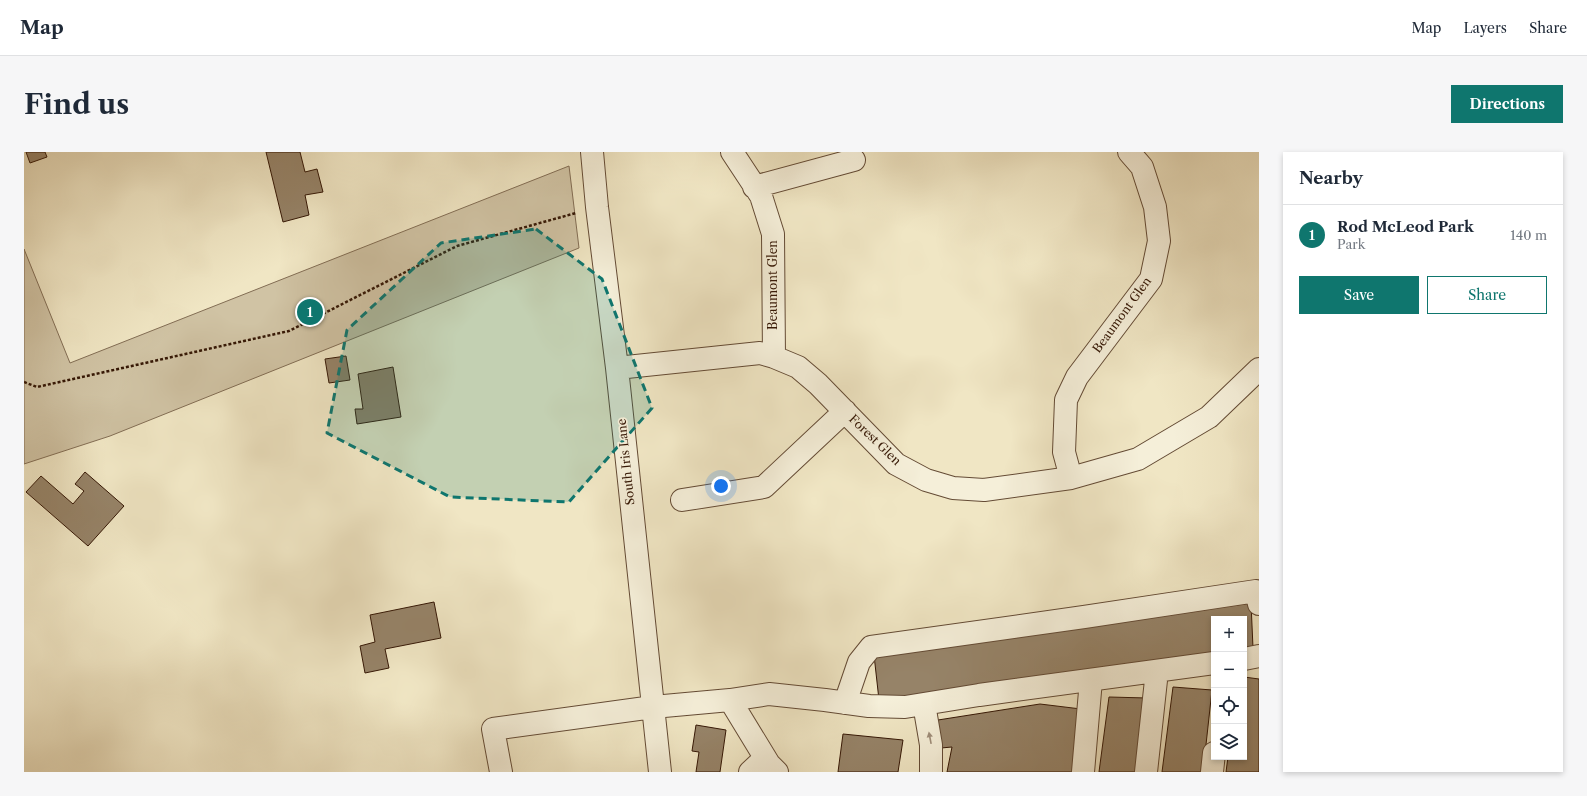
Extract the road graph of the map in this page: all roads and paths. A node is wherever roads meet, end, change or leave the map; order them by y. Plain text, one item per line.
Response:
1 (592, 152) edge
2 (732, 152) edge
3 (1129, 152) edge
4 (854, 160) dead end
5 (754, 187) junction
6 (580, 212) dead end
7 (774, 357) junction
8 (617, 368) junction
9 (1259, 369) edge
10 (24, 382) edge
11 (845, 411) junction
12 (1071, 478) junction
13 (682, 500) dead end
14 (1259, 604) edge
15 (1259, 656) edge
16 (1247, 658) edge
17 (1211, 663) edge
18 (1157, 671) junction
19 (1092, 680) junction
20 (730, 700) junction
21 (845, 703) junction
22 (924, 704) junction
23 (653, 707) junction
24 (1213, 760) edge
25 (764, 767) edge
26 (657, 771) edge
27 (501, 772) edge
28 (931, 772) edge
29 (1083, 772) edge
30 (1146, 772) edge
31 (1212, 772) edge

1 - 8 street, South Iris Lane
2 - 5 street, Beaumont Glen
3 - 12 street, Beaumont Glen
4 - 5 street
5 - 7 street, Beaumont Glen
6 - 10 path
7 - 8 street, Forest Glen
7 - 11 street, Forest Glen
8 - 23 street, South Iris Lane
9 - 12 street, Forest Glen
11 - 12 street, Forest Glen
11 - 13 street
14 - 21 street
15 - 16 street
17 - 18 street
18 - 19 street
18 - 30 street
19 - 22 street
19 - 29 street
20 - 21 street
20 - 23 street
20 - 25 street
21 - 22 street
28 -> 22 street
23 - 26 street, South Iris Lane
23 - 27 street
24 - 31 street

